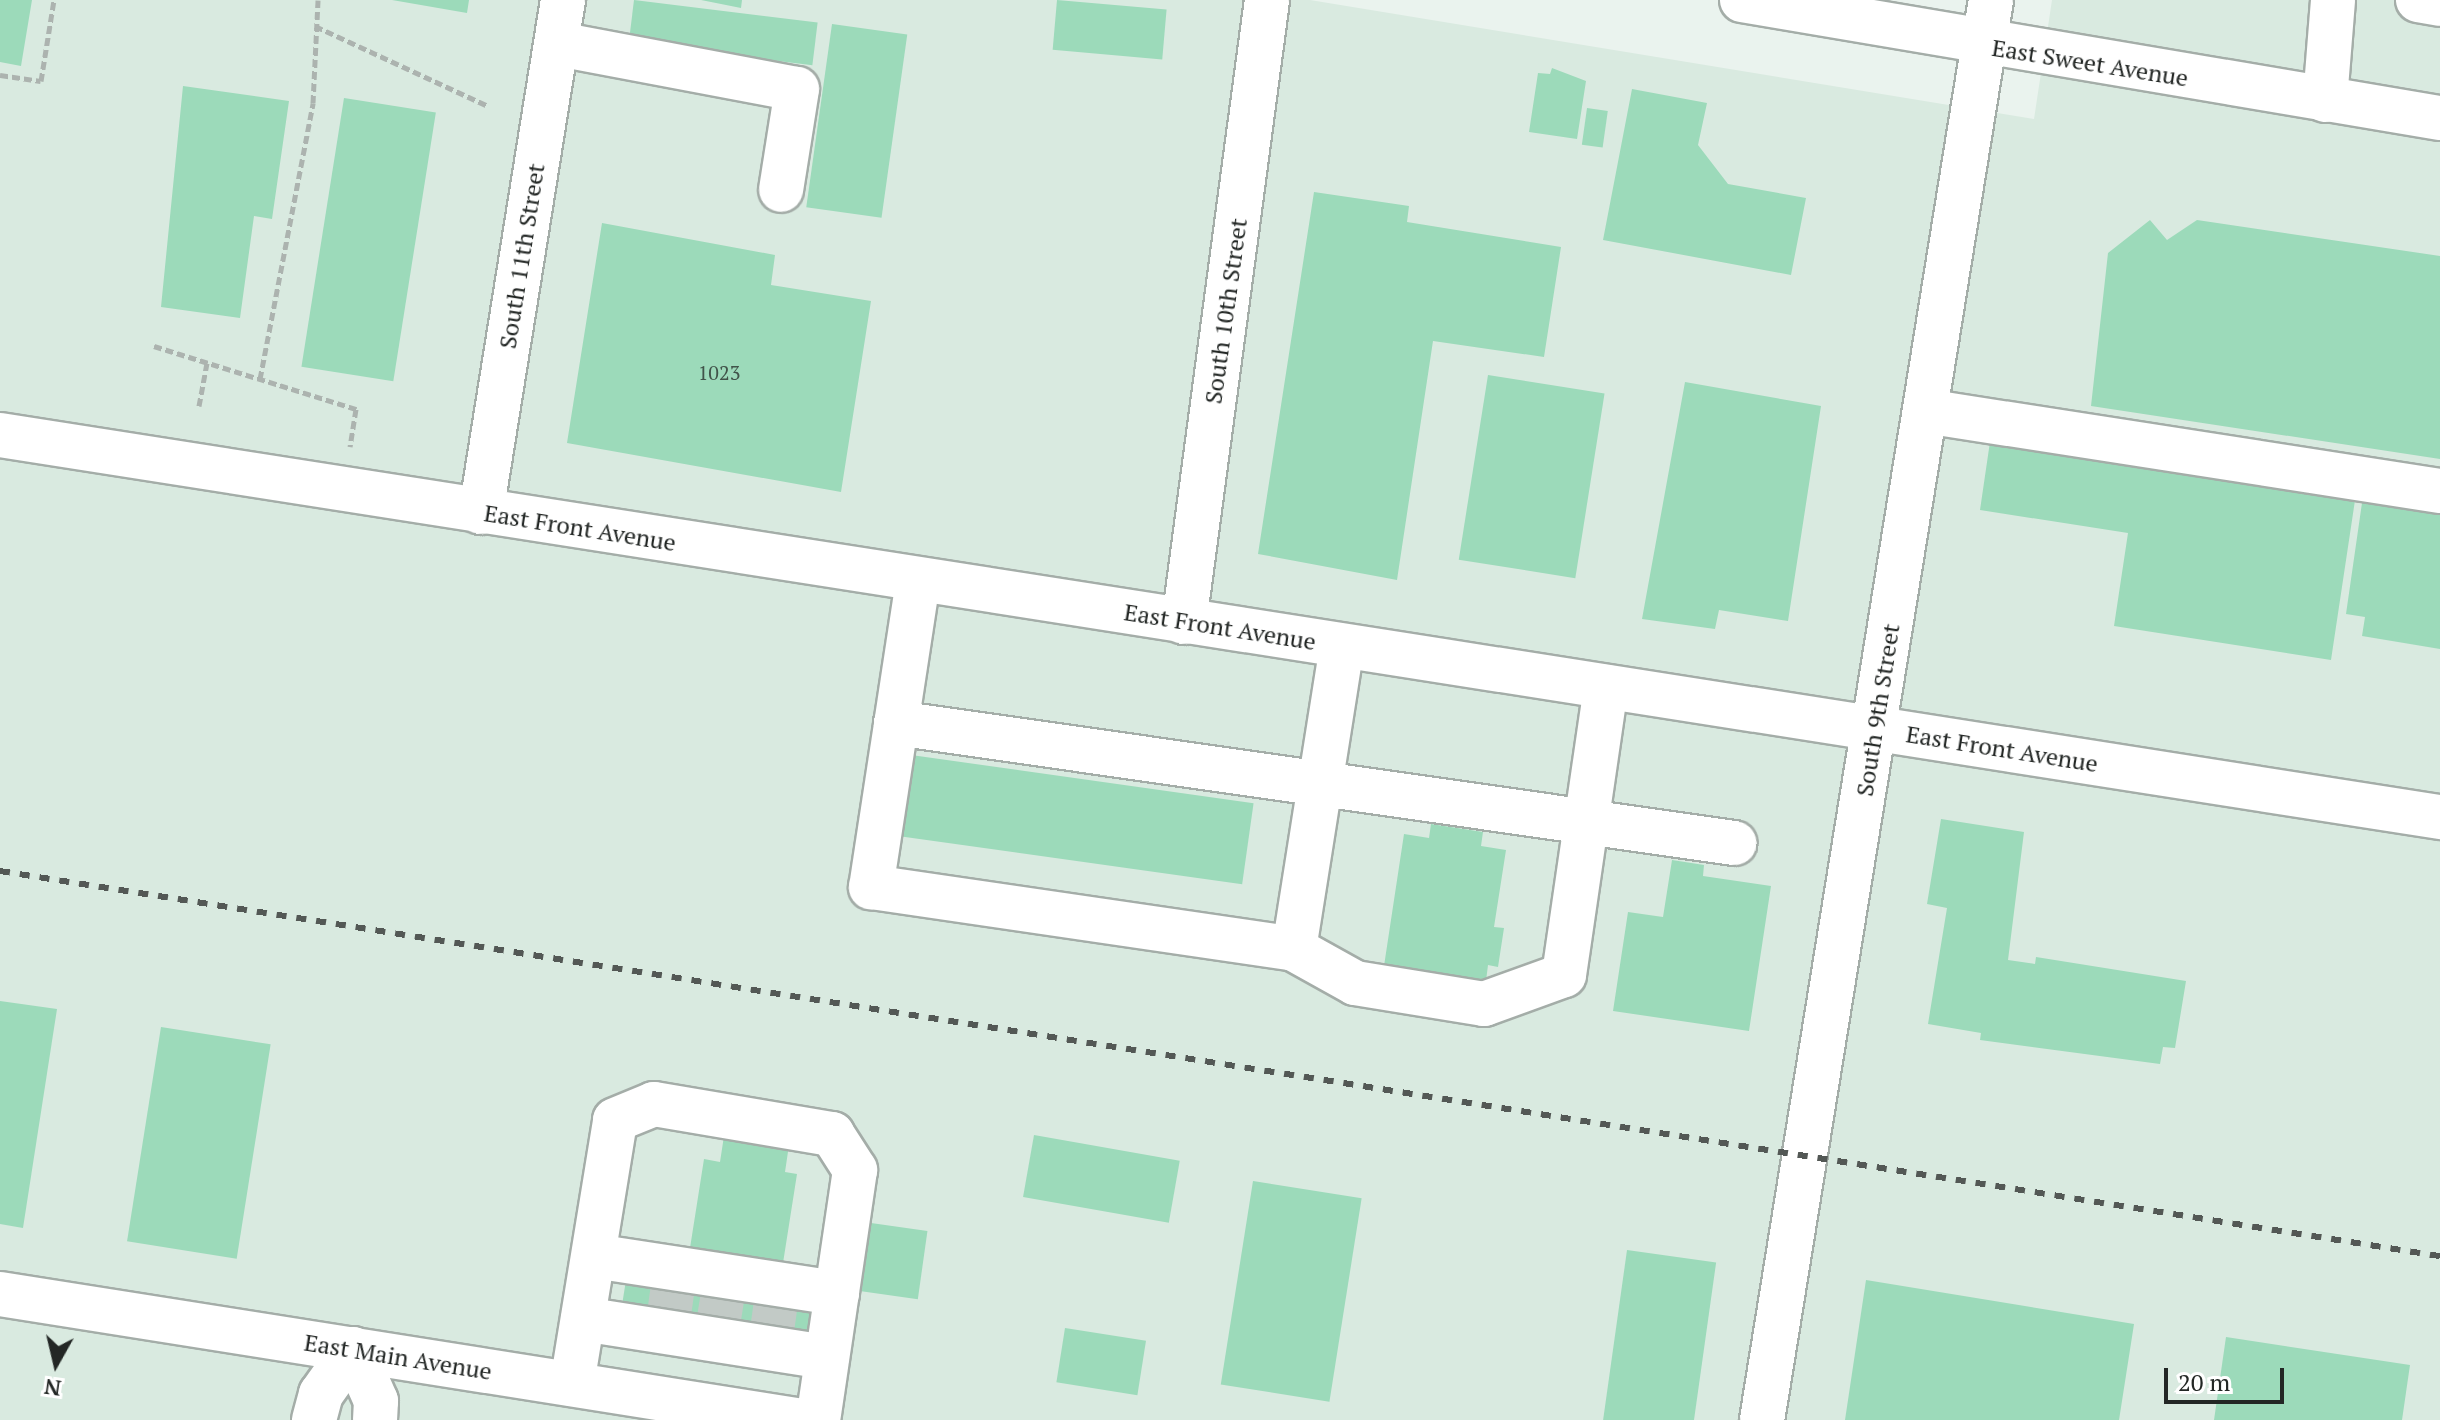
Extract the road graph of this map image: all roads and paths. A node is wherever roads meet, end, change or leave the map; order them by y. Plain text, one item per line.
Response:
1 (54, 0) edge
2 (318, 0) edge
3 (563, 0) edge
4 (1267, 0) edge
5 (1742, 0) edge
6 (1991, 0) edge
7 (2333, 0) edge
8 (2418, 0) edge
9 (2440, 4) edge
10 (314, 26) junction
11 (558, 44) junction
12 (1984, 46) junction
13 (0, 75) edge
14 (2325, 100) junction
15 (488, 106) dead end
16 (2440, 118) edge
17 (781, 190) dead end
18 (154, 346) dead end
19 (207, 363) junction
20 (260, 379) junction
21 (199, 406) dead end
22 (1925, 411) junction
23 (0, 435) edge
24 (345, 488) junction
25 (2440, 491) edge
26 (481, 512) junction
27 (918, 581) junction
28 (1184, 622) junction
29 (1342, 646) junction
30 (1606, 687) junction
31 (896, 723) junction
32 (1876, 729) junction
33 (1320, 783) junction
34 (2440, 817) edge
35 (1586, 822) junction
36 (1734, 843) dead end
37 (1294, 949) junction
38 (594, 1256) junction
39 (837, 1293) junction
40 (0, 1294) edge
41 (583, 1319) junction
42 (353, 1349) junction
43 (827, 1357) junction
44 (572, 1384) junction
45 (314, 1420) edge
46 (375, 1420) edge
47 (796, 1420) edge
48 (818, 1420) edge
49 (1762, 1420) edge

1 - 13 path
2 - 10 path
3 - 11 street, South 11th Street
4 - 28 street, South 10th Street
5 - 12 street, East Sweet Avenue
6 - 12 street, South 9th Street
7 - 14 street
8 - 9 street
10 - 15 path
10 - 20 path
11 - 17 street
11 - 26 street, South 11th Street
12 - 14 street, East Sweet Avenue
12 - 22 street, South 9th Street
14 - 16 street, East Sweet Avenue
18 - 19 path
19 - 20 path
19 - 21 path
20 - 24 path
22 - 25 street
22 - 32 street, South 9th Street
23 - 24 street, East Front Avenue
24 - 26 street, East Front Avenue
26 - 27 street, East Front Avenue
27 - 28 street, East Front Avenue
27 - 31 street
28 - 29 street, East Front Avenue
29 - 30 street, East Front Avenue
29 - 33 street
30 - 32 street, East Front Avenue
30 - 35 street
31 - 33 street
31 - 37 street
32 - 34 street, East Front Avenue
32 - 49 street, South 9th Street
33 - 35 street
33 - 37 street
35 - 36 street
35 - 37 street
38 - 39 street
38 - 39 street
38 - 41 street
39 - 43 street
40 - 42 street, East Main Avenue
41 - 43 street
41 - 44 street
42 - 44 street, East Main Avenue
42 - 45 street
42 - 46 street
43 - 48 street
44 - 47 street, East Main Avenue

